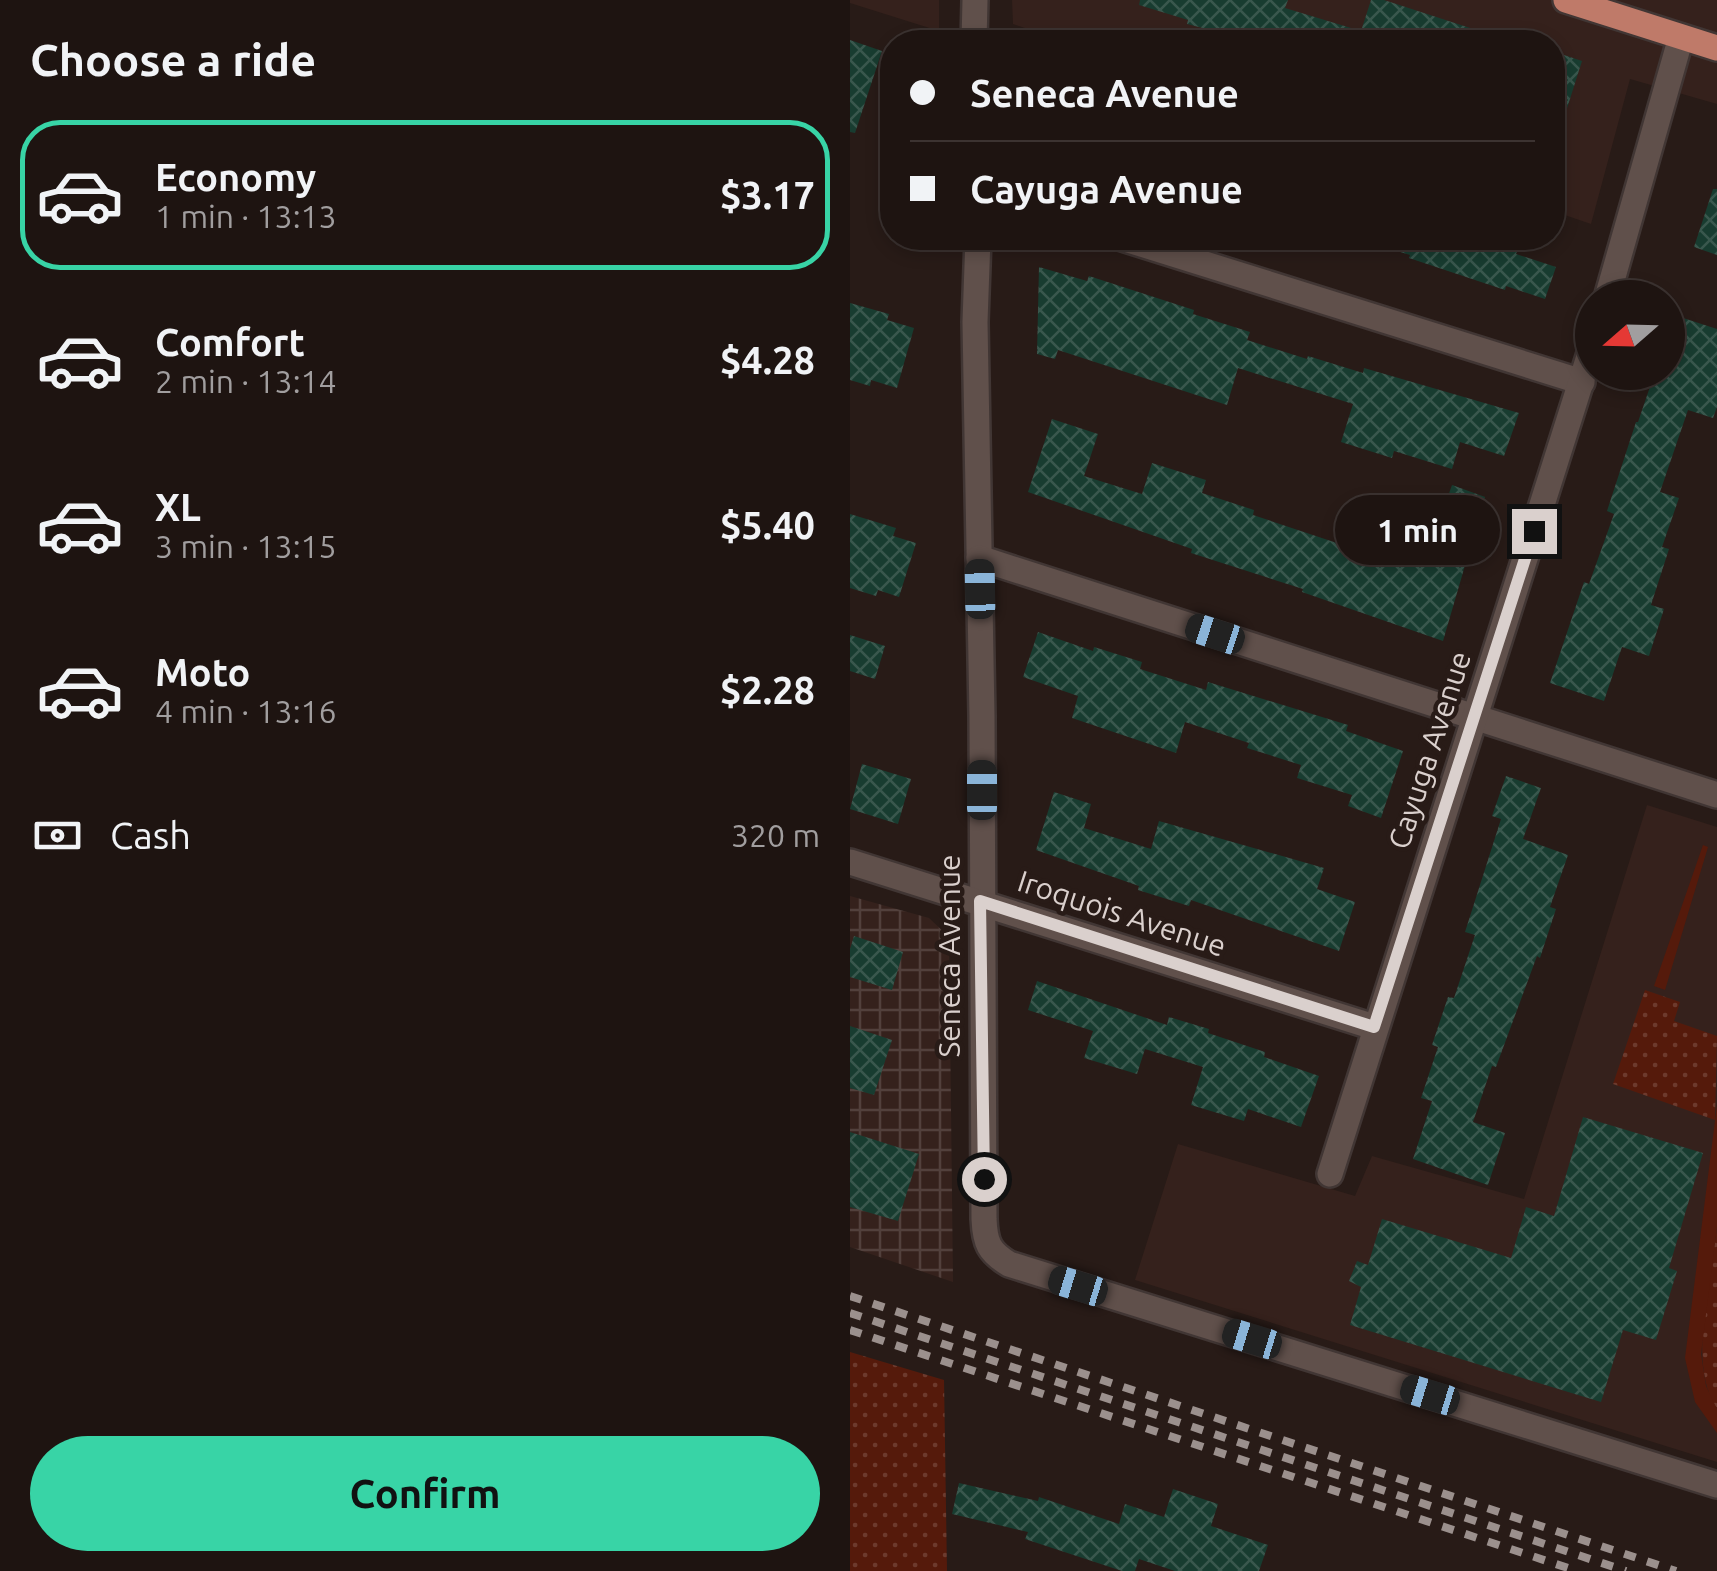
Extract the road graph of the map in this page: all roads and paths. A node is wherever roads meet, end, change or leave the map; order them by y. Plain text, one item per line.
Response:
1 (975, 0) edge
2 (1566, 0) edge
3 (974, 30) edge
4 (1682, 37) junction
5 (1717, 48) edge
6 (978, 250) edge
7 (1160, 250) edge
8 (1611, 280) edge
9 (1575, 380) edge
10 (1579, 390) edge
11 (979, 558) junction
12 (1473, 717) junction
13 (1717, 796) edge
14 (850, 862) edge
15 (980, 901) junction
16 (1374, 1027) junction
17 (1330, 1174) dead end
18 (1717, 1484) edge

1 - 3 street
2 - 4 main road
4 - 5 main road
4 - 8 street
6 - 11 street, Seneca Avenue
7 - 9 street
10 - 12 street, Cayuga Avenue
11 - 12 street
11 - 15 street, Seneca Avenue
12 - 13 street
12 - 16 street, Cayuga Avenue
14 - 15 street, Iroquois Avenue
15 - 16 street, Iroquois Avenue
15 - 18 street, Seneca Avenue
16 - 17 street, Cayuga Avenue

